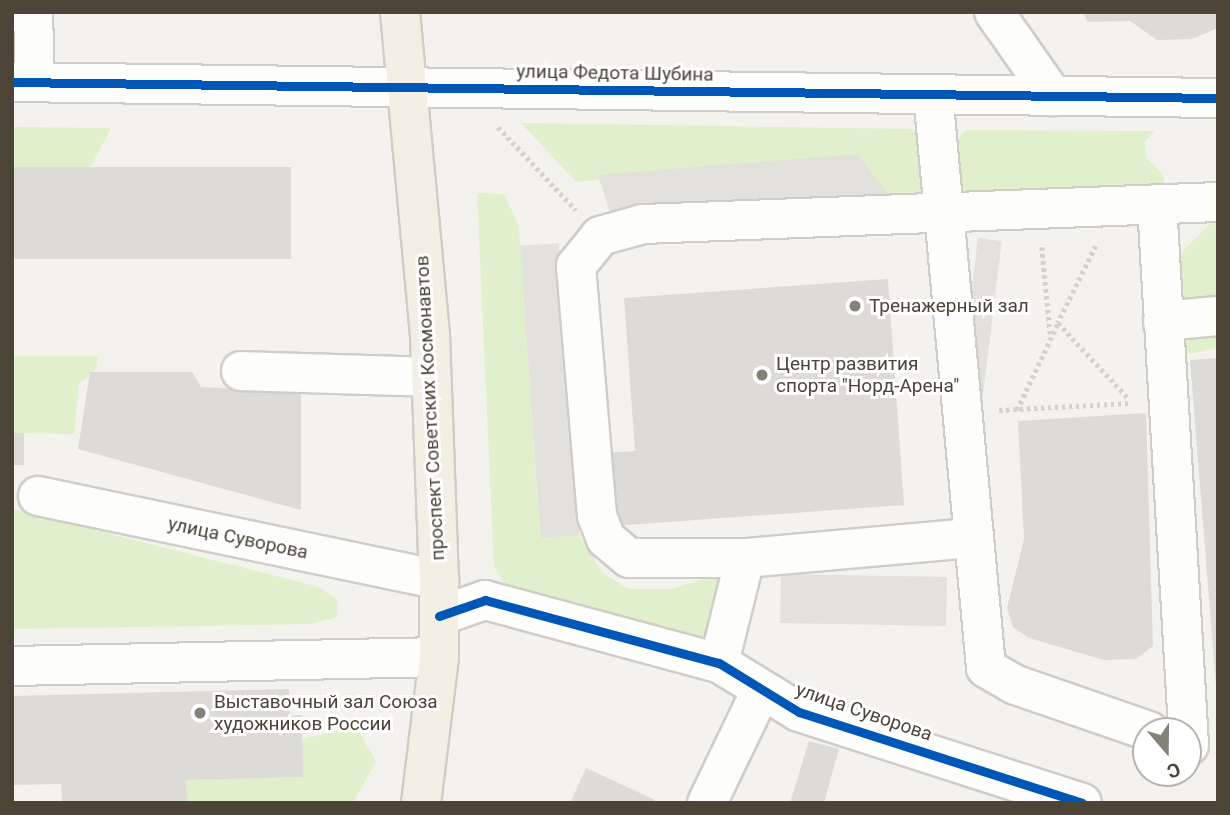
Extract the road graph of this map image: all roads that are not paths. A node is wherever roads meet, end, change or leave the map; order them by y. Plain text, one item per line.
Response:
1 (33, 12) edge
2 (400, 12) edge
3 (993, 12) edge
4 (24, 82) edge
5 (407, 88) junction
6 (933, 94) junction
7 (1053, 96) junction
8 (1218, 98) edge
9 (1218, 202) edge
10 (1157, 204) junction
11 (943, 212) junction
12 (1218, 316) edge
13 (1163, 321) junction
14 (241, 371) dead end
15 (431, 377) junction
16 (38, 496) dead end
17 (971, 538) junction
18 (745, 558) junction
19 (439, 598) junction
20 (439, 657) junction
21 (719, 663) junction
22 (12, 666) edge
23 (761, 691) junction
24 (1194, 717) edge
25 (1132, 725) edge
26 (421, 803) edge
27 (707, 803) edge
28 (1082, 803) edge

1 - 4 street
2 - 5 main road, проспект Советских Космонавтов
3 - 7 street
4 - 5 street, улица Федота Шубина
5 - 6 street, улица Федота Шубина
5 - 15 main road, проспект Советских Космонавтов
6 - 7 street, улица Федота Шубина
6 - 11 street
7 - 8 street, улица Федота Шубина
9 - 10 street
10 - 11 street
10 - 13 street
11 - 17 street
11 - 18 street
12 - 13 street
13 - 24 street
14 - 15 street
15 - 19 main road, проспект Советских Космонавтов
16 - 19 street, улица Суворова
17 - 18 street
17 - 25 street
18 - 21 street
19 - 20 main road, проспект Советских Космонавтов
19 - 21 street, улица Суворова
20 - 22 street
20 - 26 main road, проспект Советских Космонавтов
21 - 23 street, улица Суворова
23 - 27 street
23 - 28 street, улица Суворова

